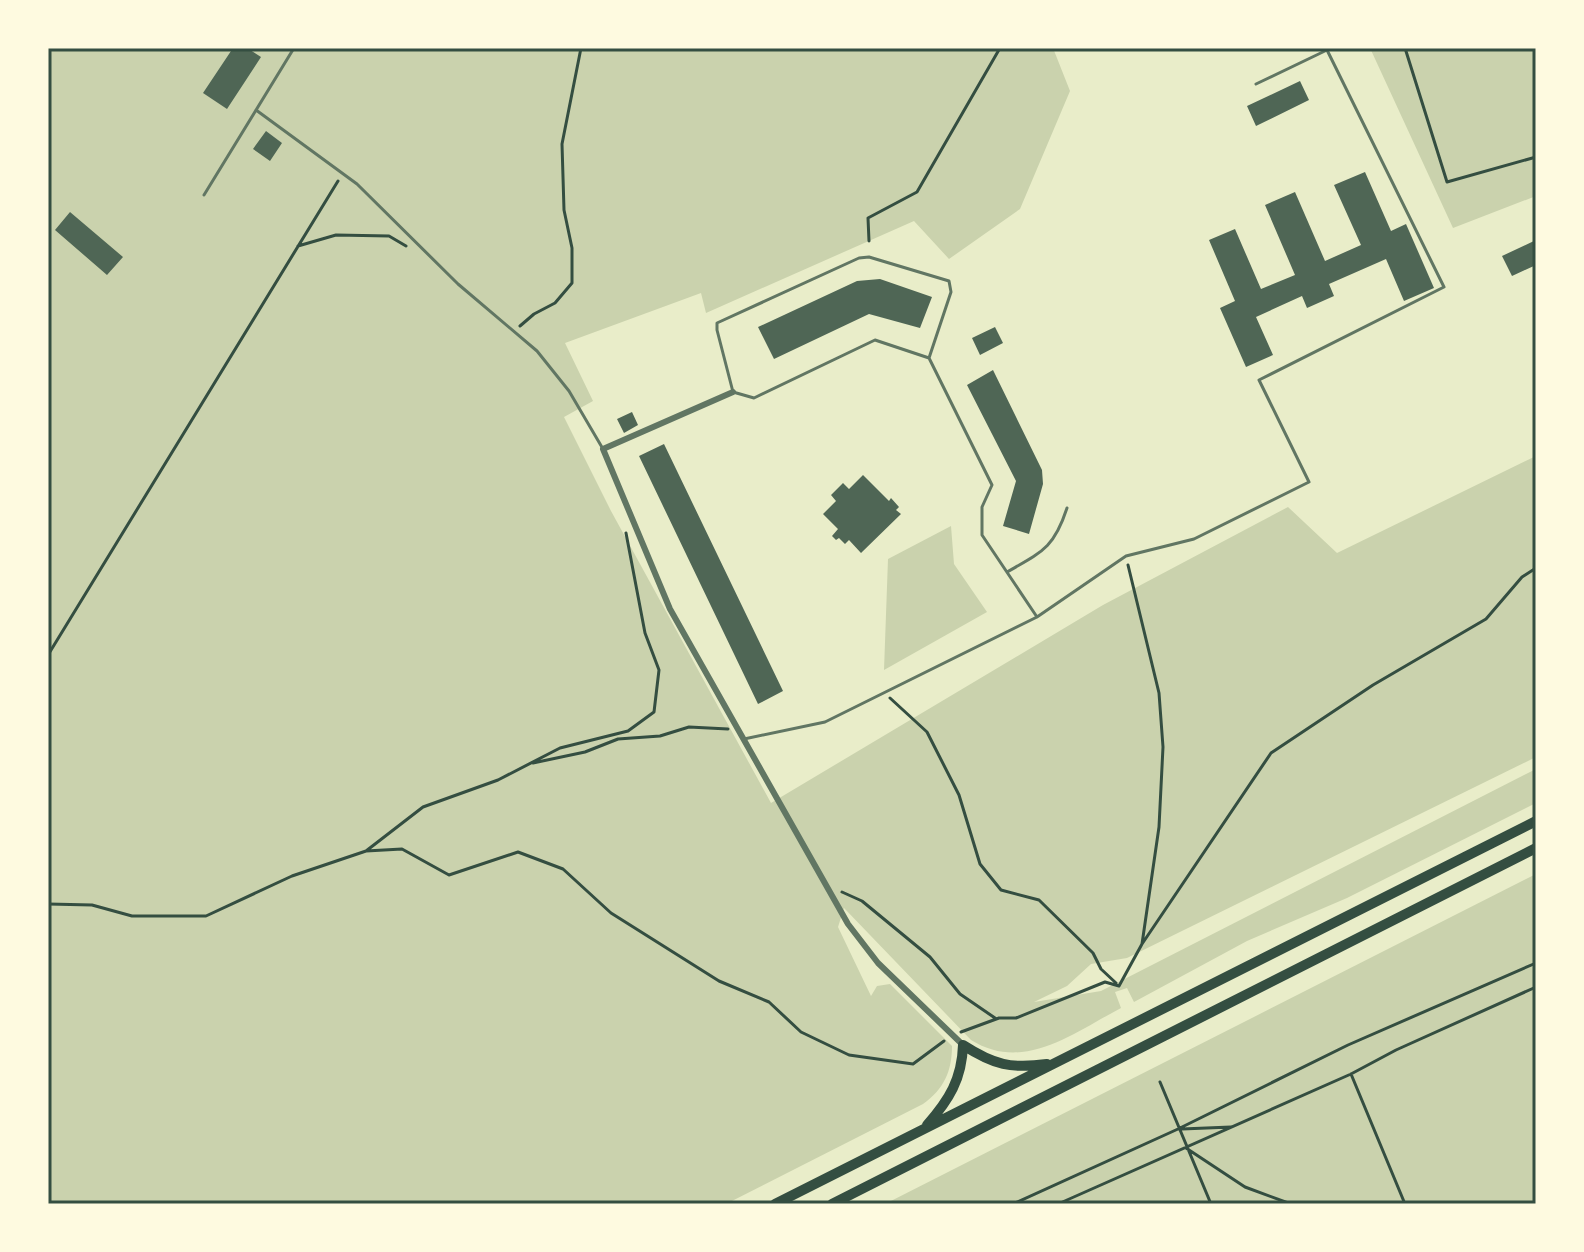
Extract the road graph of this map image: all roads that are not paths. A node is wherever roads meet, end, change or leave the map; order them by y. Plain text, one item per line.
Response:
1 (294, 48) edge
2 (1256, 84) dead end
3 (256, 110) junction
4 (204, 195) dead end
5 (929, 358) junction
6 (733, 392) junction
7 (603, 449) junction
8 (1067, 508) dead end
9 (1007, 572) junction
10 (1037, 617) junction
11 (744, 739) junction
12 (1536, 821) edge
13 (1536, 848) edge
14 (963, 1045) junction
15 (1057, 1063) junction
16 (922, 1130) junction
17 (775, 1204) edge
18 (832, 1204) edge

1 - 3 lane
2 - 10 lane
3 - 4 lane
3 - 7 lane
5 - 6 lane
5 - 6 lane
5 - 9 lane
6 - 7 street
7 - 11 street
8 - 9 lane
9 - 10 lane
10 - 11 lane
11 - 14 street
12 - 15 highway
13 - 18 highway
14 - 15 highway
14 - 16 highway
15 - 16 highway
16 - 17 highway

